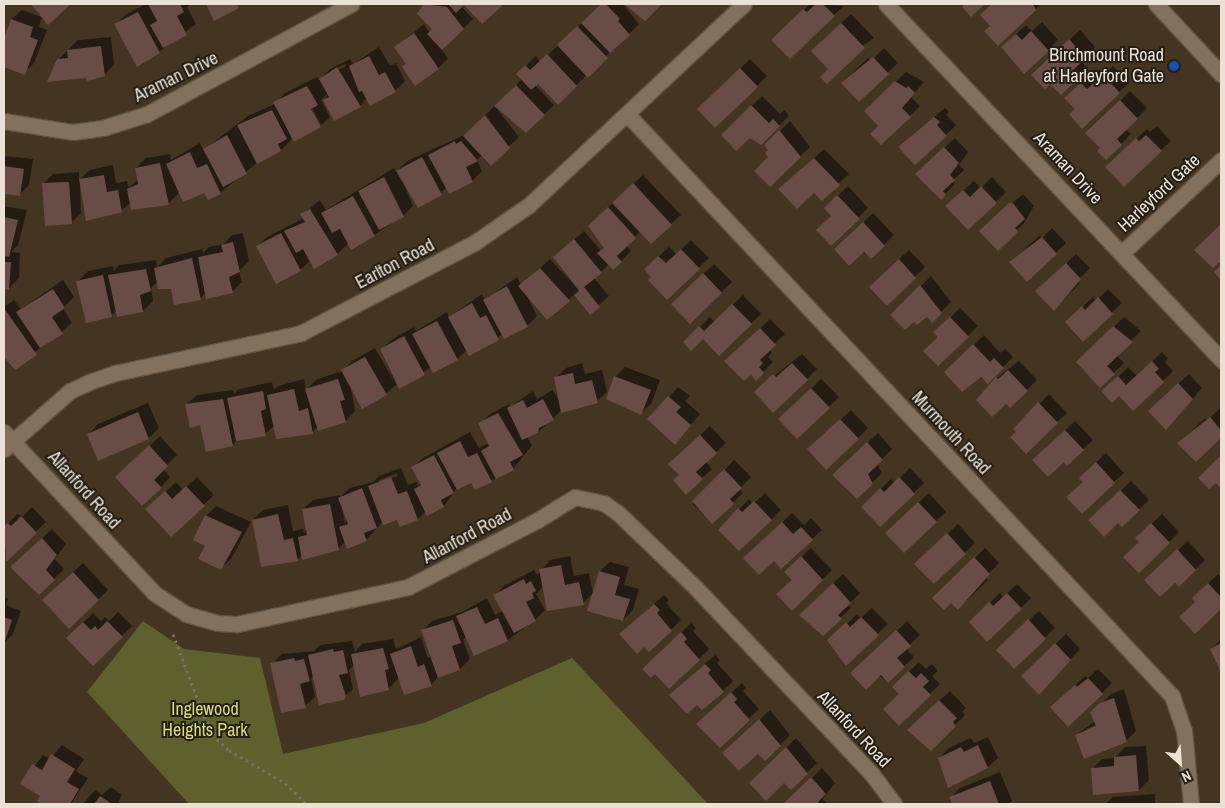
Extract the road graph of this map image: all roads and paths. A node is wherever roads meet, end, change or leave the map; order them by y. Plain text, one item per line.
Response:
1 (351, 4) edge
2 (744, 4) edge
3 (886, 4) edge
4 (1156, 4) edge
5 (1221, 74) edge
6 (628, 115) junction
7 (4, 121) edge
8 (1221, 160) edge
9 (1122, 253) junction
10 (1221, 360) edge
11 (7, 441) edge
12 (173, 634) dead end
13 (308, 804) edge
14 (894, 804) edge
15 (1191, 804) edge

1 - 7 street, Araman Drive
2 - 6 street, Earlton Road
3 - 9 street, Araman Drive
4 - 5 street
6 - 11 street, Earlton Road
6 - 15 street, Murmouth Road
8 - 9 street, Harleyford Gate
9 - 10 street, Araman Drive
11 - 14 street, Allanford Road
12 - 13 path

